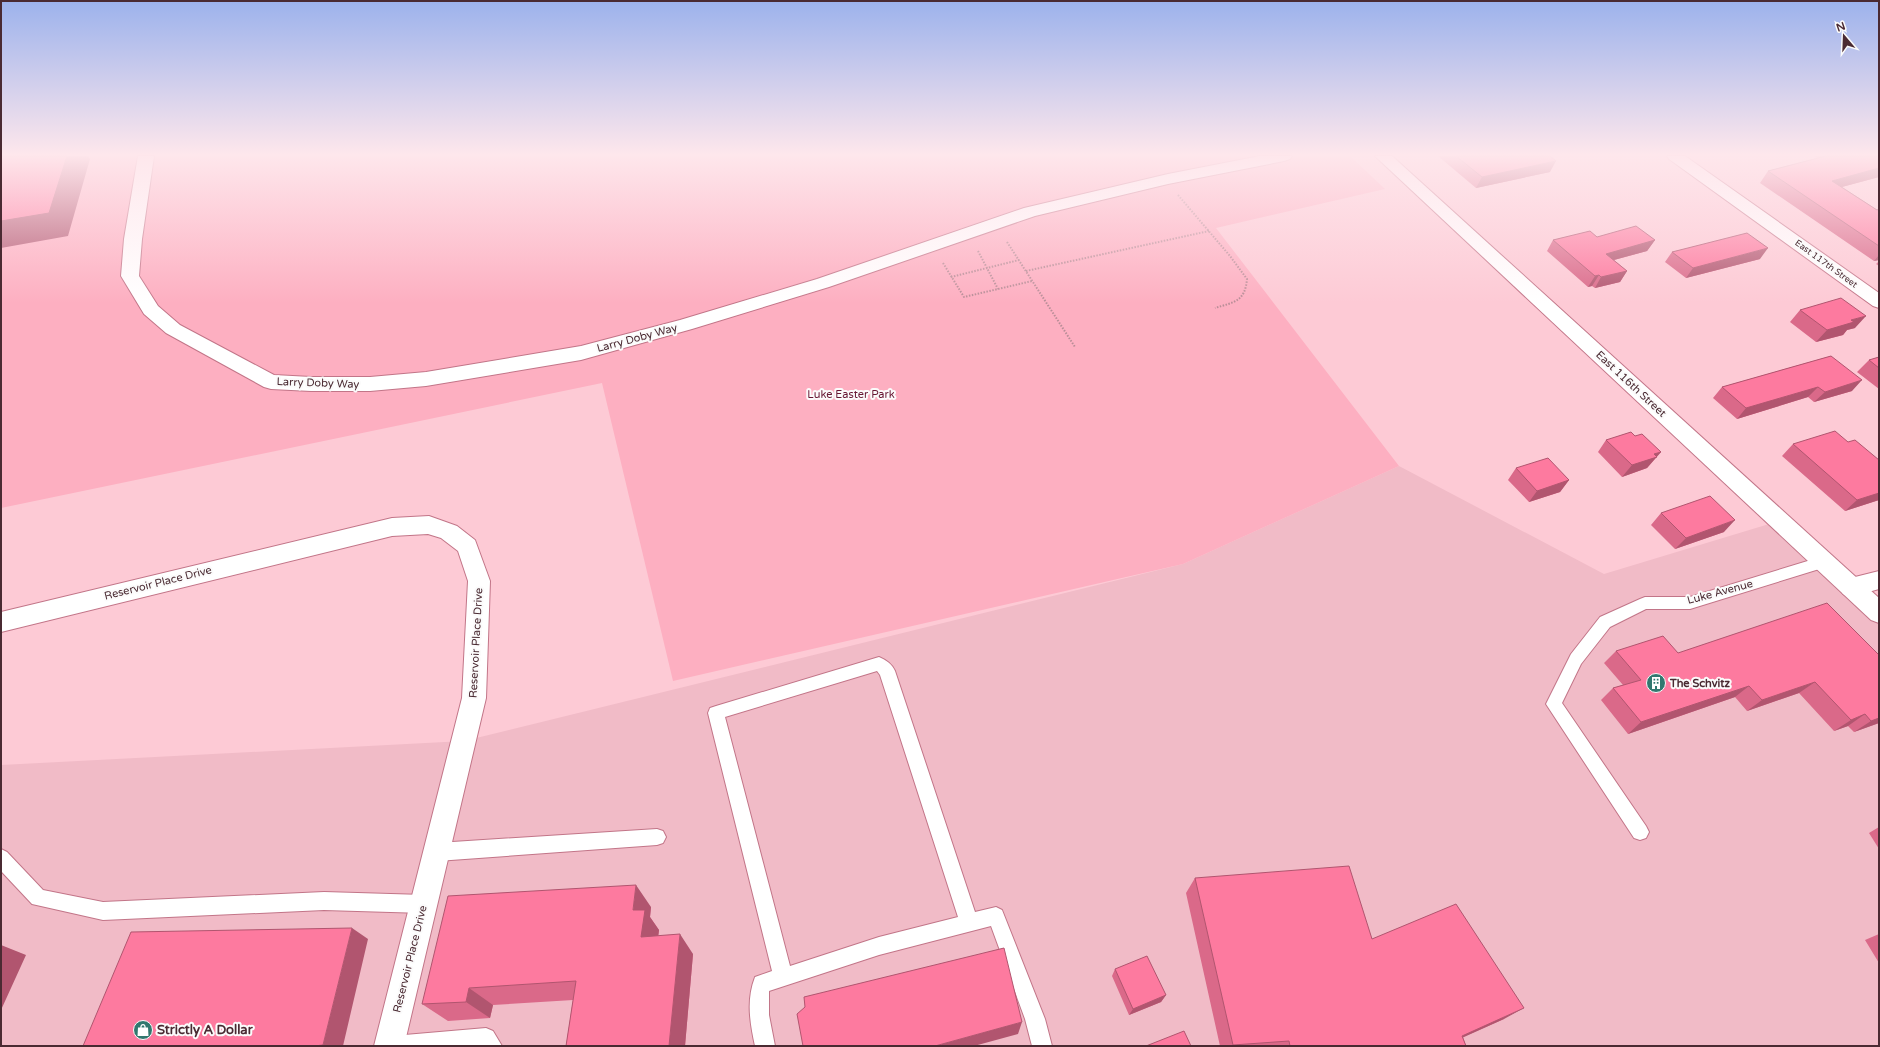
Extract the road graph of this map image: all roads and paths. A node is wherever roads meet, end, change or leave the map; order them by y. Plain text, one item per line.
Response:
1 (138, 205) edge
2 (1060, 205) edge
3 (1186, 205) edge
4 (1435, 205) edge
5 (1743, 205) edge
6 (1209, 231) junction
7 (1007, 242) dead end
8 (978, 252) dead end
9 (1019, 260) junction
10 (942, 262) dead end
11 (987, 268) junction
12 (1026, 271) junction
13 (951, 277) junction
14 (1032, 281) junction
15 (998, 289) junction
16 (1879, 302) edge
17 (1215, 308) dead end
18 (1075, 347) dead end
19 (1824, 562) junction
20 (1879, 580) edge
21 (1852, 588) junction
22 (1879, 613) edge
23 (1, 622) edge
24 (1640, 832) dead end
25 (656, 837) dead end
26 (1, 858) edge
27 (434, 863) junction
28 (424, 904) junction
29 (969, 923) junction
30 (784, 976) junction
31 (389, 1046) edge
32 (393, 1046) edge
33 (492, 1046) edge
34 (765, 1046) edge
35 (1042, 1046) edge

1 - 2 street, Larry Doby Way
3 - 6 path
4 - 19 street, East 116th Street
5 - 16 street, East 117th Street
6 - 12 path
6 - 17 path
7 - 9 path
8 - 11 path
9 - 11 path
9 - 12 path
10 - 13 path
11 - 13 path
11 - 15 path
12 - 14 path
13 - 15 path
14 - 15 path
14 - 18 path
19 - 21 street, East 116th Street
19 - 24 lane, Luke Avenue
20 - 21 street
21 - 22 street, East 116th Street
23 - 27 street, Reservoir Place Drive
25 - 27 lane
26 - 28 lane
27 - 28 street, Reservoir Place Drive
28 - 31 street, Reservoir Place Drive
29 - 30 lane
29 - 30 lane
29 - 35 lane
30 - 34 lane
32 - 33 lane

